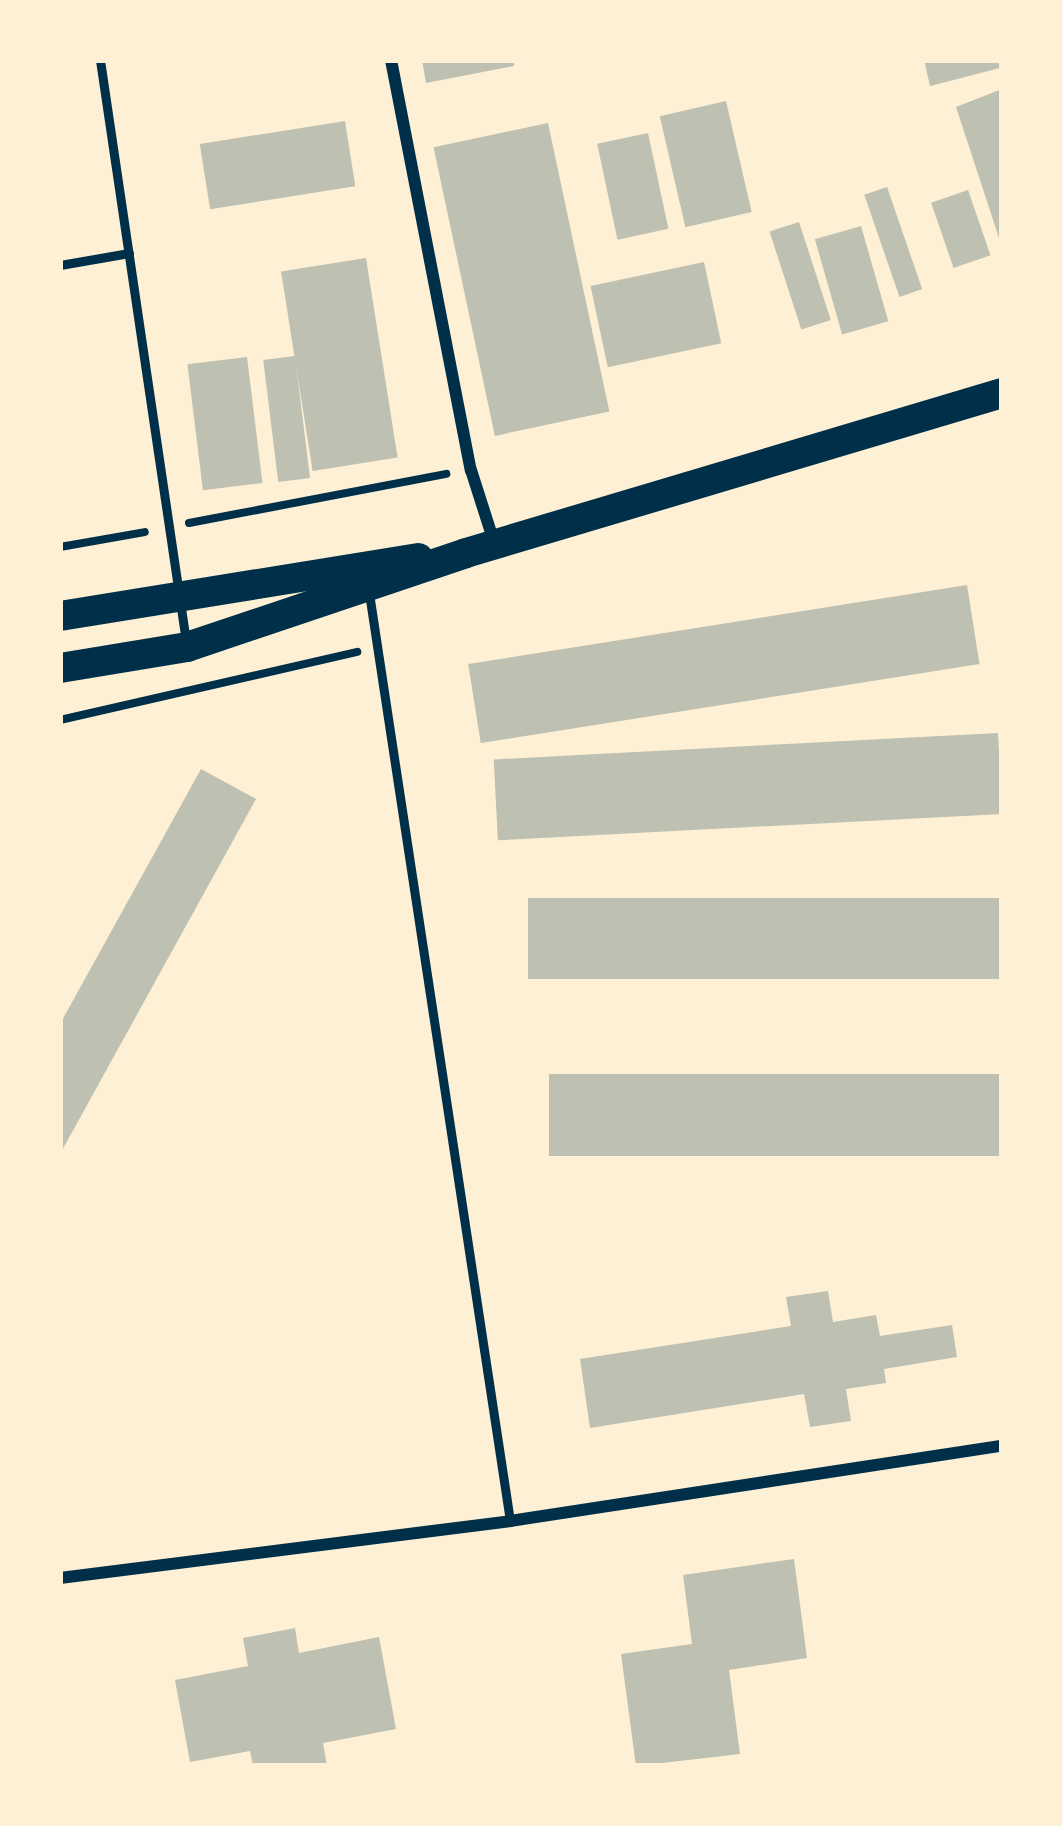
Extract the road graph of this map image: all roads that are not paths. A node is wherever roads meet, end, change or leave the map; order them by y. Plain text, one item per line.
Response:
1 (100, 60) edge
2 (391, 60) edge
3 (129, 253) junction
4 (60, 265) edge
5 (1002, 393) edge
6 (480, 549) junction
7 (366, 577) junction
8 (179, 596) junction
9 (60, 616) edge
10 (187, 647) junction
11 (60, 668) edge
12 (1002, 1446) edge
13 (510, 1521) junction
14 (60, 1578) edge

1 - 3 lane
2 - 6 street
3 - 4 lane
3 - 8 lane
5 - 6 main road
6 - 7 main road
7 - 8 main road
7 - 10 main road
7 - 13 lane
8 - 9 main road
8 - 10 lane
10 - 11 main road
12 - 13 street
13 - 14 street

